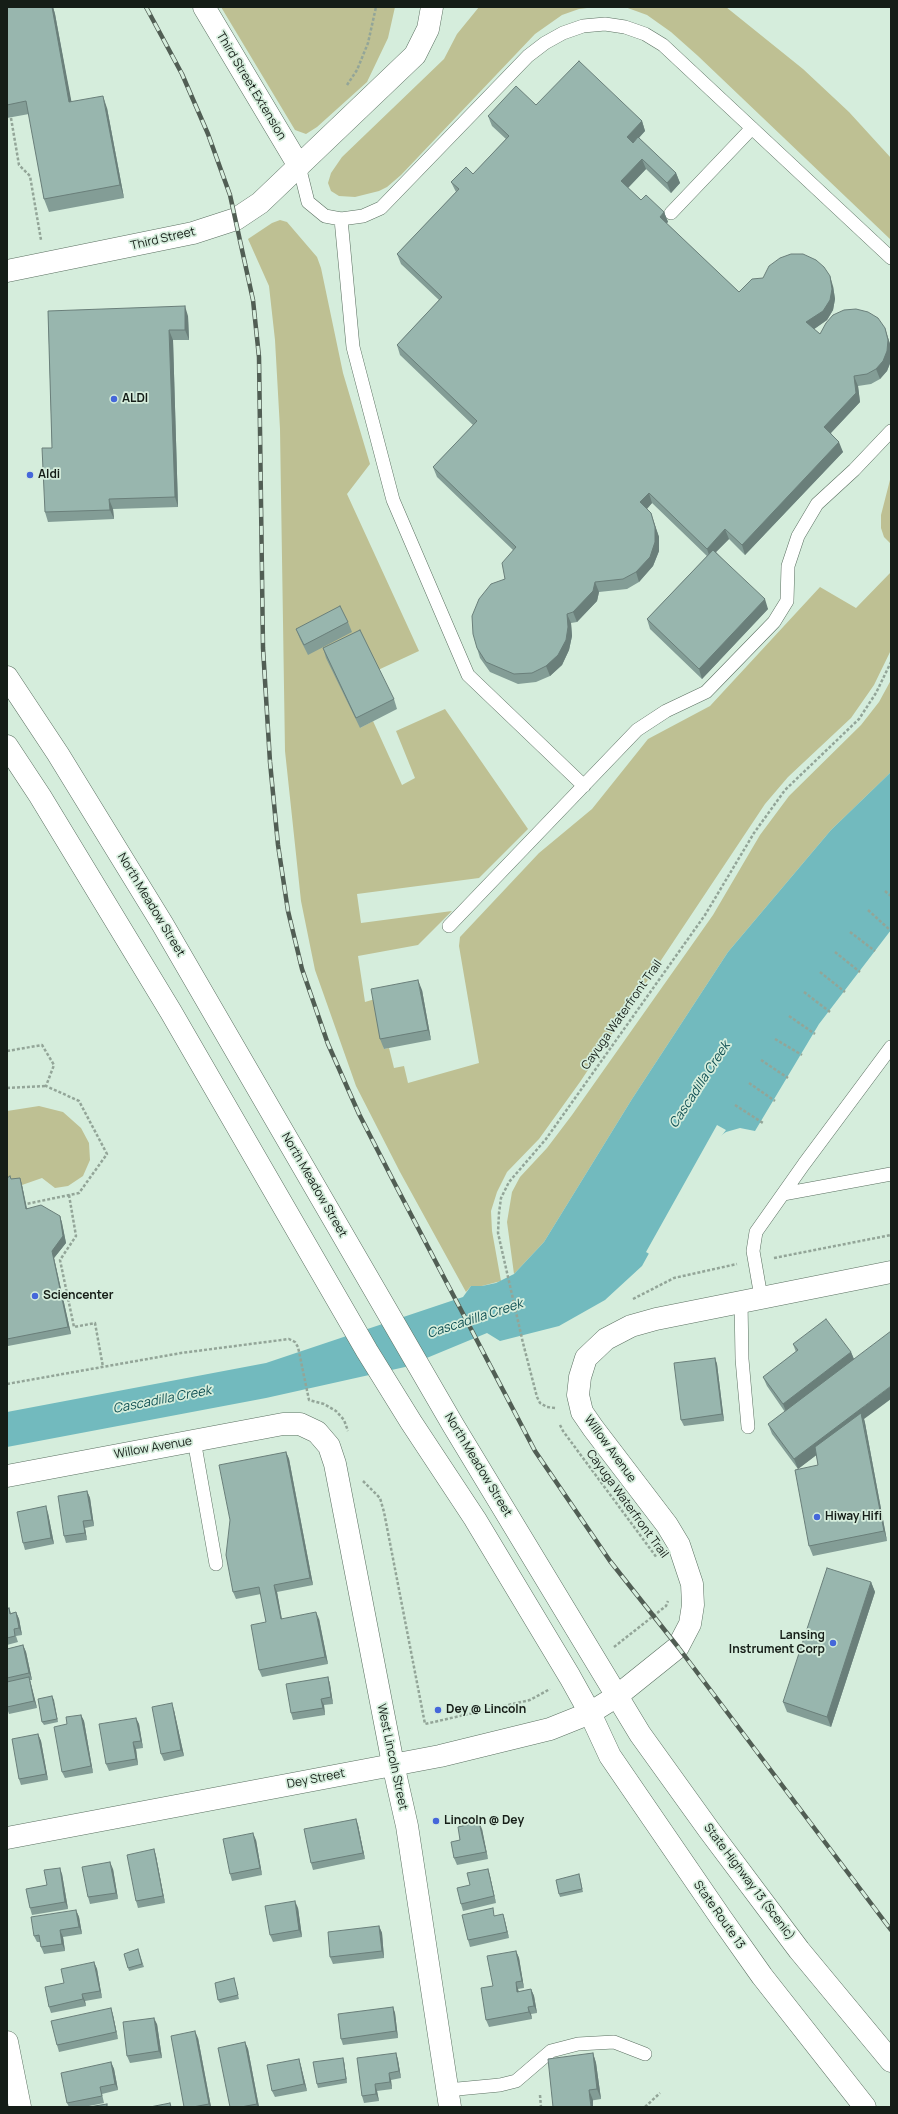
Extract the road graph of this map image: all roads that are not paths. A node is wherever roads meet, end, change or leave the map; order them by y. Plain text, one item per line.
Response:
1 (204, 7) edge
2 (432, 7) edge
3 (752, 128) junction
4 (299, 166) junction
5 (671, 213) dead end
6 (341, 219) junction
7 (891, 258) edge
8 (7, 272) edge
9 (891, 431) edge
10 (7, 677) edge
11 (7, 746) edge
12 (584, 786) junction
13 (449, 926) dead end
14 (891, 1047) edge
15 (891, 1174) edge
16 (783, 1194) junction
17 (891, 1272) edge
18 (751, 1299) junction
19 (300, 1424) joint
20 (748, 1427) dead end
21 (194, 1440) junction
22 (7, 1476) edge
23 (216, 1564) dead end
24 (618, 1696) junction
25 (590, 1713) junction
26 (393, 1764) junction
27 (7, 1838) edge
28 (7, 2042) edge
29 (646, 2054) dead end
30 (891, 2061) edge
31 (449, 2098) edge
32 (20, 2107) edge
33 (865, 2107) edge

1 - 4 main road, Third Street Extension
2 - 4 main road, Third Street
3 - 5 lane
3 - 6 lane
3 - 7 lane
4 - 6 lane
4 - 8 main road, Third Street
6 - 12 lane
9 - 12 lane
10 - 24 main road, North Meadow Street
11 - 25 main road
12 - 13 lane
14 - 16 lane
15 - 16 lane
16 - 18 lane
17 - 18 main road, Willow Avenue
18 - 20 lane
18 - 24 main road, Willow Avenue
19 - 21 main road, Willow Avenue
19 - 26 main road, West Lincoln Street
21 - 22 main road, Willow Avenue
21 - 23 lane
24 - 25 main road, Dey Street
24 - 30 main road, State Highway 13 (Scenic)
25 - 26 main road, Dey Street
25 - 33 main road, State Route 13
26 - 27 main road, Dey Street
26 - 31 main road, West Lincoln Street
28 - 32 main road
29 - 31 lane

